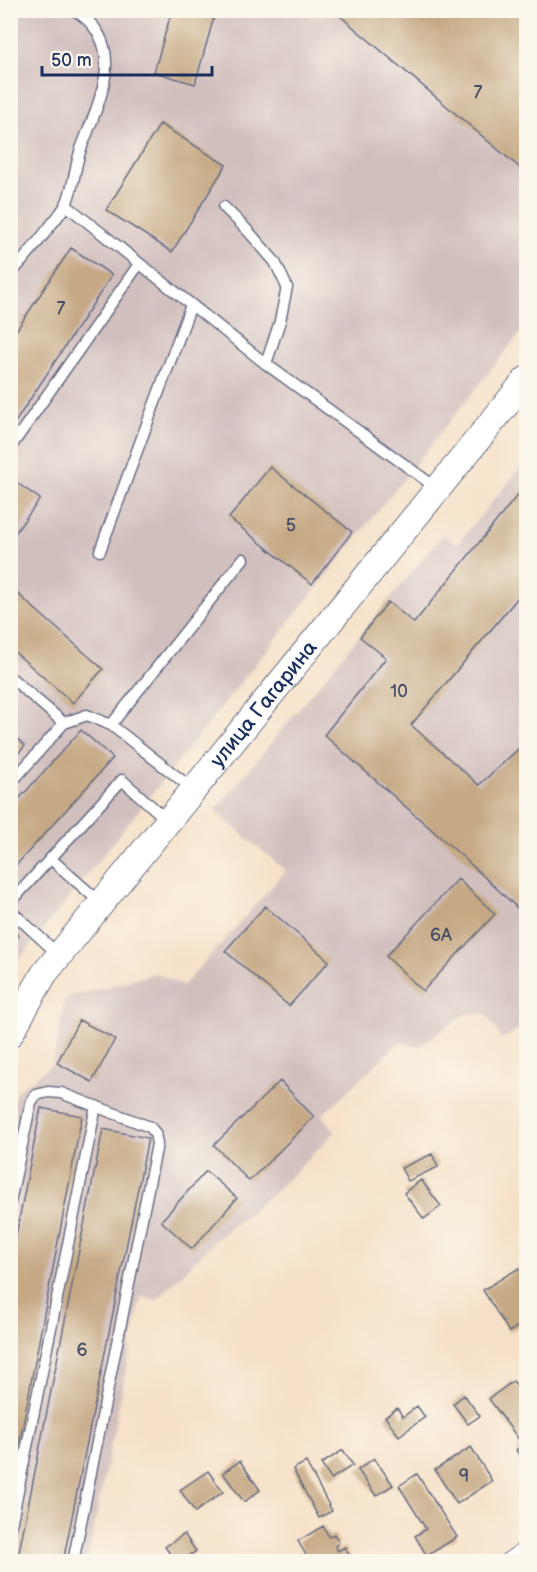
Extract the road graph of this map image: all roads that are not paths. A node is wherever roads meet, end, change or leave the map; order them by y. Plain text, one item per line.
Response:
1 (74, 10) edge
2 (66, 205) junction
3 (224, 207) dead end
4 (139, 264) junction
5 (10, 274) edge
6 (191, 305) junction
7 (266, 364) junction
8 (526, 380) edge
9 (10, 448) edge
10 (438, 489) junction
11 (100, 551) dead end
12 (243, 559) dead end
13 (10, 677) edge
14 (64, 723) junction
15 (111, 725) junction
16 (10, 784) edge
17 (194, 790) junction
18 (168, 821) junction
19 (51, 859) junction
20 (10, 903) edge
21 (101, 903) junction
22 (10, 910) edge
23 (59, 955) junction
24 (10, 1034) edge
25 (96, 1106) junction
26 (10, 1203) edge
27 (10, 1530) edge
28 (526, 1551) edge
29 (73, 1562) edge
30 (510, 1562) edge

1 - 2 lane
2 - 4 lane
2 - 5 lane
3 - 7 lane
4 - 6 lane
4 - 9 lane
6 - 7 lane
6 - 11 lane
7 - 10 lane
8 - 10 street, улица Гагарина
10 - 17 street, улица Гагарина
12 - 15 lane
13 - 14 lane
14 - 15 lane
14 - 16 lane
15 - 17 lane
17 - 18 street, улица Гагарина
18 - 19 lane
18 - 21 street, улица Гагарина
19 - 20 lane
19 - 21 lane
21 - 23 street, улица Гагарина
22 - 23 lane
23 - 24 street, улица Гагарина
25 - 26 lane
25 - 27 lane
25 - 29 lane
28 - 30 street

